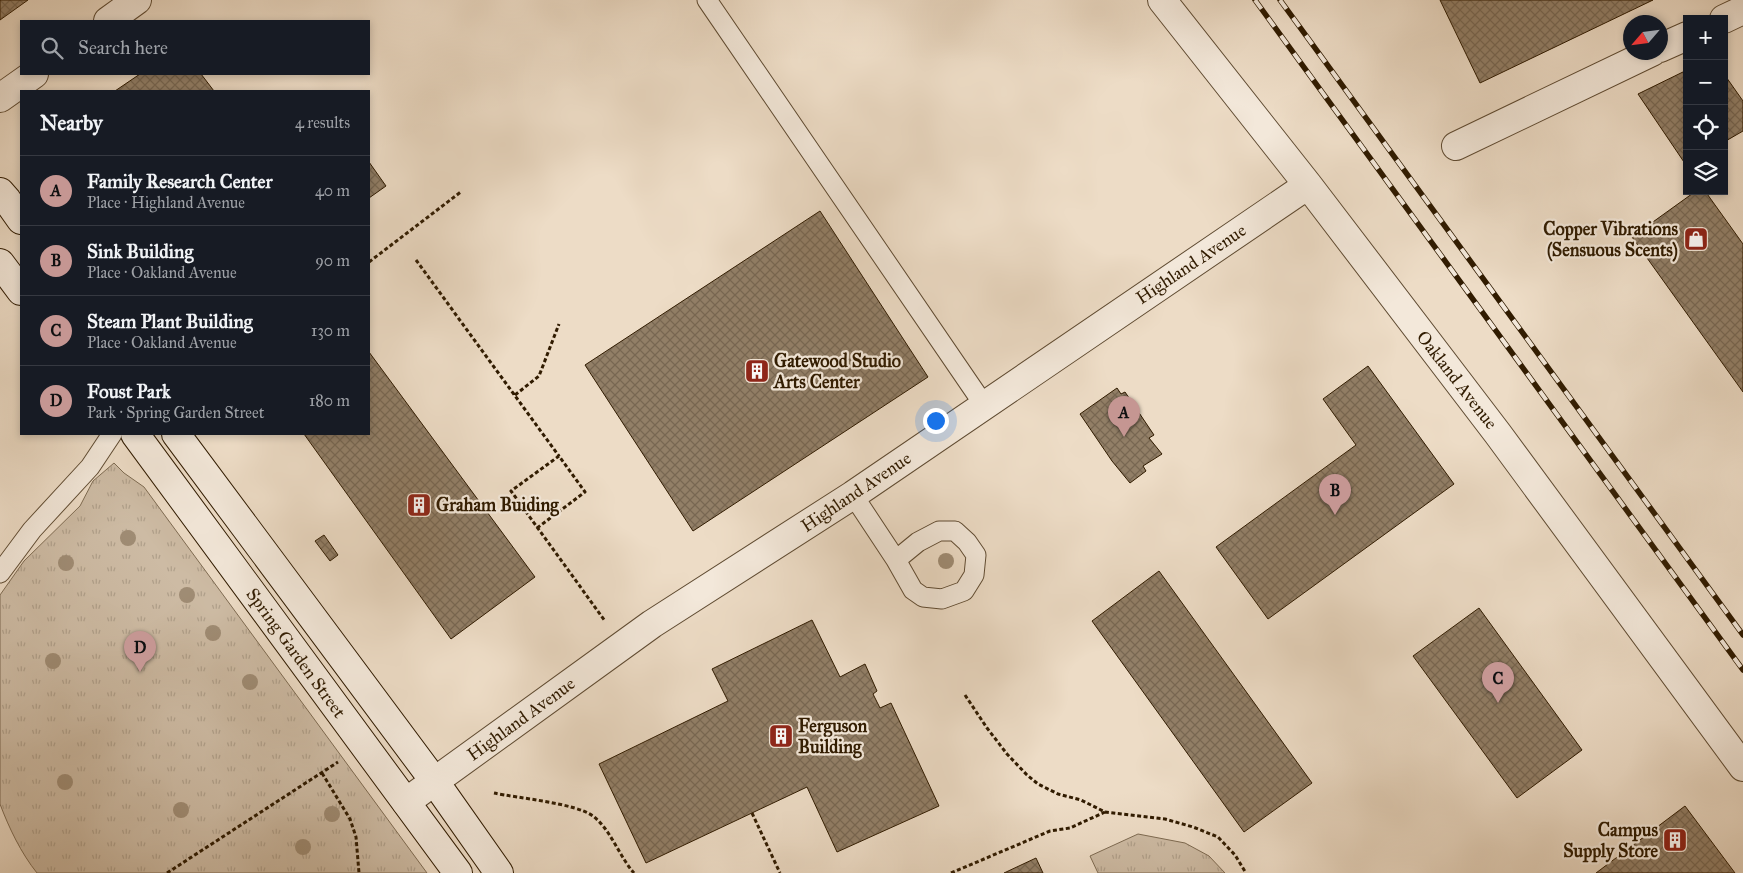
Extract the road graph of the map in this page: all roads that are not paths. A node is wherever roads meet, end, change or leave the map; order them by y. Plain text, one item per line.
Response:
1 (137, 0) edge
2 (707, 0) edge
3 (1162, 0) edge
4 (1743, 10) edge
5 (1728, 17) edge
6 (109, 20) edge
7 (1683, 38) edge
8 (1668, 44) edge
9 (1635, 60) edge
10 (33, 75) edge
11 (0, 98) edge
12 (1456, 146) dead end
13 (1308, 185) junction
14 (0, 192) edge
15 (20, 219) edge
16 (0, 263) edge
17 (20, 290) edge
18 (984, 406) junction
19 (111, 435) edge
20 (135, 435) edge
21 (177, 435) edge
22 (853, 495) junction
23 (896, 560) dead end
24 (0, 573) edge
25 (1743, 767) edge
26 (435, 782) junction
27 (406, 802) junction
28 (458, 873) edge
29 (499, 873) edge

1 - 6 street
2 - 18 lane
3 - 13 street, Oakland Avenue
4 - 5 street
7 - 8 street
9 - 12 street
10 - 11 street
13 - 18 street, Highland Avenue
13 - 25 street, Oakland Avenue
14 - 15 street
16 - 17 street
18 - 22 street, Highland Avenue
19 - 24 lane
20 - 27 street, Spring Garden Street
21 - 26 street, Spring Garden Street
22 - 23 lane
22 - 26 street, Highland Avenue
26 - 27 street, Highland Avenue
26 - 29 street, Spring Garden Street
27 - 28 street, Spring Garden Street

